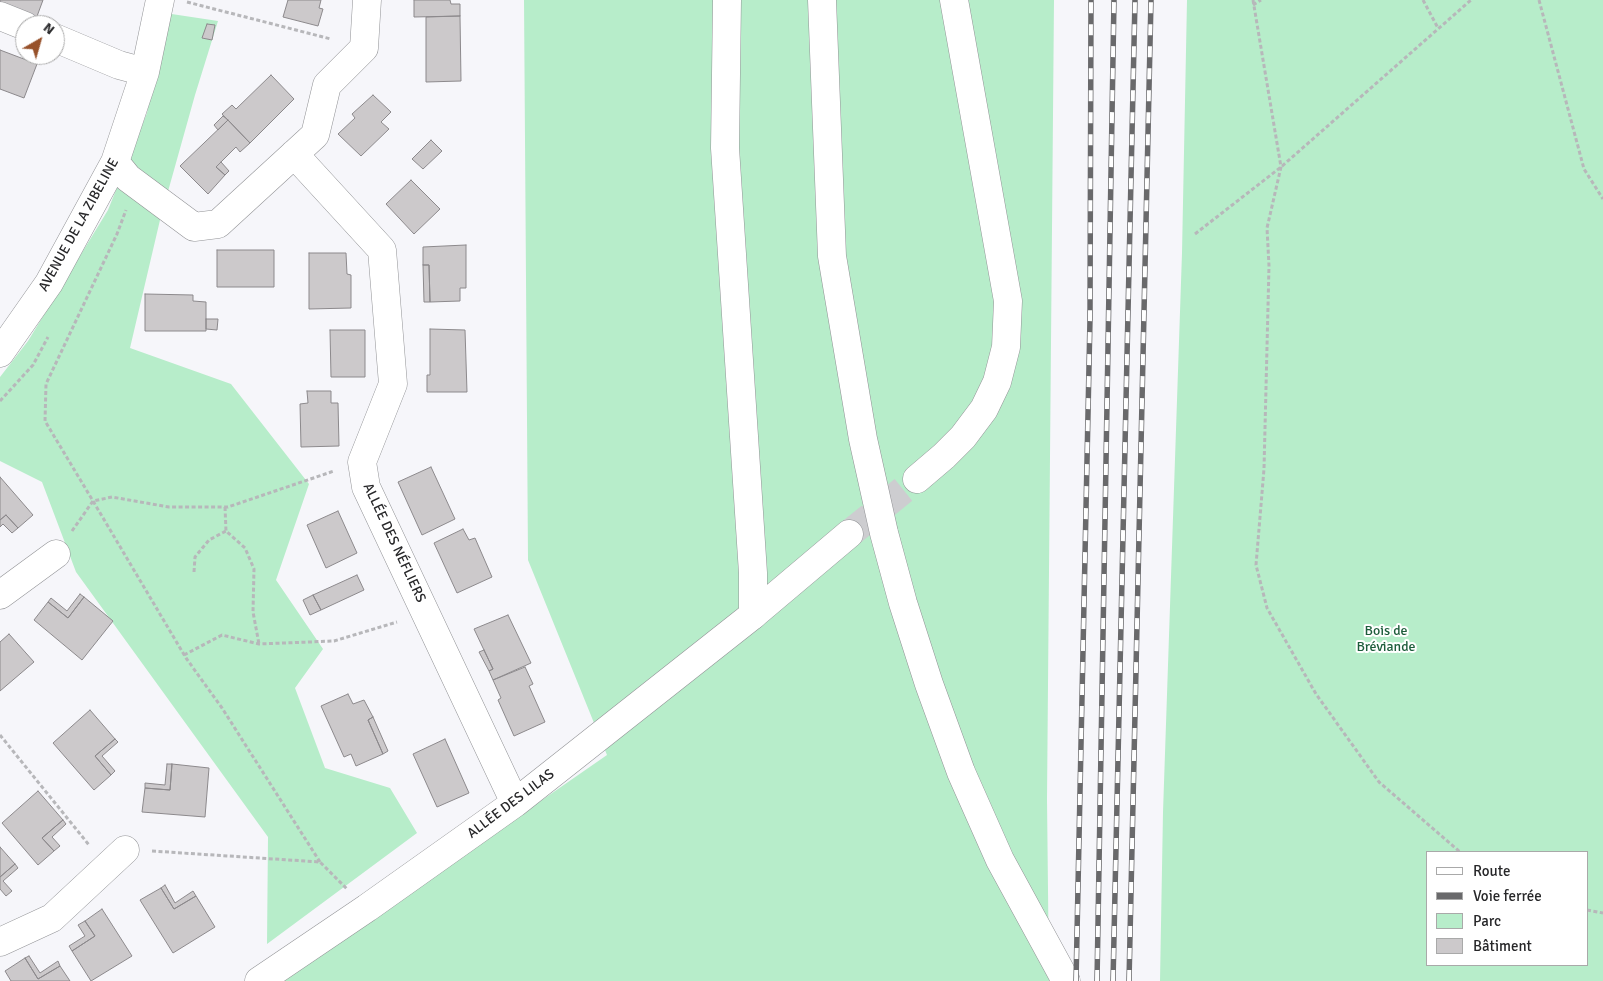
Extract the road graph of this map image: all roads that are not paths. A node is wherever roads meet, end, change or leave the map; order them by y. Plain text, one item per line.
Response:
1 (367, 0) edge
2 (727, 0) edge
3 (822, 0) edge
4 (954, 0) edge
5 (172, 1) edge
6 (0, 16) edge
7 (15, 22) edge
8 (65, 42) edge
9 (145, 72) junction
10 (294, 154) junction
11 (116, 162) junction
12 (0, 353) edge
13 (917, 479) tunnel mouth
14 (850, 534) tunnel mouth
15 (56, 554) road end
16 (0, 595) edge
17 (753, 615) junction
18 (516, 803) junction
19 (115, 858) road end
20 (0, 942) edge
21 (1061, 972) edge
22 (259, 981) edge

1 - 10 street
2 - 17 street
3 - 21 street
4 - 13 street
5 - 9 street, AVENUE DE LA ZIBELINE
6 - 7 street
8 - 9 street
9 - 11 street, AVENUE DE LA ZIBELINE
10 - 11 street
10 - 18 street, ALLÉE DES NÉFLIERS
11 - 12 street, AVENUE DE LA ZIBELINE
14 - 17 street, ALLÉE DES LILAS
15 - 16 street
17 - 18 street, ALLÉE DES LILAS
18 - 22 street, ALLÉE DES LILAS
19 - 20 street

